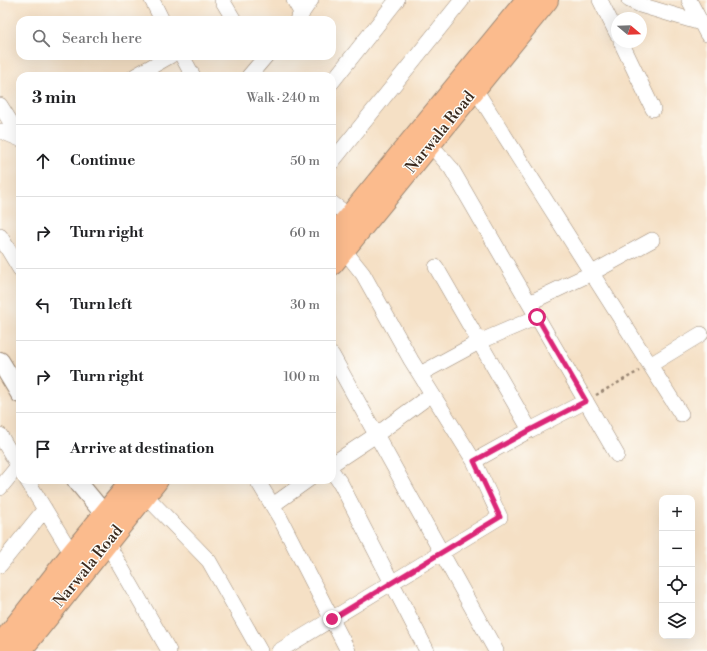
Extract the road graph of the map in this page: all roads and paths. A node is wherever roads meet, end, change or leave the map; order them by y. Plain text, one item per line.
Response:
1 (152, 0) edge
2 (222, 0) edge
3 (294, 0) edge
4 (311, 0) edge
5 (397, 0) edge
6 (547, 0) edge
7 (600, 0) edge
8 (629, 0) edge
9 (689, 0) edge
10 (459, 1) edge
11 (523, 2) edge
12 (160, 16) edge
13 (232, 16) edge
14 (299, 16) edge
15 (300, 16) edge
16 (611, 22) edge
17 (704, 29) edge
18 (624, 48) edge
19 (163, 60) edge
20 (184, 60) edge
21 (142, 72) edge
22 (191, 72) edge
23 (336, 77) edge
24 (475, 89) junction
25 (0, 104) edge
26 (654, 109) dead end
27 (0, 131) edge
28 (16, 131) edge
29 (16, 137) edge
30 (430, 144) junction
31 (336, 157) edge
32 (336, 206) edge
33 (350, 216) junction
34 (0, 236) edge
35 (652, 240) dead end
36 (336, 251) edge
37 (16, 262) edge
38 (436, 267) dead end
39 (592, 273) junction
40 (529, 303) junction
41 (537, 317) junction
42 (700, 334) dead end
43 (479, 342) junction
44 (0, 361) edge
45 (336, 362) edge
46 (650, 365) junction
47 (420, 374) junction
48 (16, 387) edge
49 (432, 394) junction
50 (586, 401) junction
51 (681, 414) dead end
52 (530, 430) junction
53 (0, 435) edge
54 (376, 435) junction
55 (617, 455) dead end
56 (336, 461) edge
57 (474, 461) junction
58 (16, 463) edge
59 (16, 471) edge
60 (336, 477) edge
61 (29, 484) edge
62 (79, 484) edge
63 (260, 484) edge
64 (302, 484) edge
65 (145, 485) edge
66 (0, 488) edge
67 (273, 505) junction
68 (45, 509) junction
69 (105, 515) junction
70 (107, 543) junction
71 (442, 552) junction
72 (72, 554) junction
73 (0, 565) edge
74 (391, 583) junction
75 (332, 619) junction
76 (0, 646) edge
77 (20, 651) edge
78 (169, 651) edge
79 (260, 651) edge
80 (278, 651) edge
81 (348, 651) edge
82 (427, 651) edge
83 (496, 651) edge

1 - 12 street
2 - 13 street
3 - 14 street
4 - 15 street
5 - 23 street
6 - 24 main road, Narwala Road
7 - 16 street
8 - 17 street
9 - 17 street
10 - 31 street
11 - 33 main road
18 - 26 street
19 - 21 street
20 - 22 street
24 - 30 main road, Narwala Road
24 - 39 street
25 - 28 street
27 - 29 street
30 - 36 main road, Narwala Road
30 - 40 street
32 - 33 street
33 - 36 main road
34 - 37 street
35 - 39 street
36 - 47 street
38 - 43 street
39 - 40 street
39 - 46 street
40 - 41 street
41 - 43 street
41 - 50 street
42 - 46 street
43 - 47 street
43 - 52 street
44 - 48 street
45 - 54 street
46 - 50 path
46 - 51 street
47 - 49 street
49 - 54 street
49 - 57 street
50 - 52 street
50 - 55 street
52 - 57 street
53 - 58 street
54 - 56 street
54 - 71 street
57 - 71 street
59 - 66 street
60 - 74 street
61 - 68 street
62 - 69 street
63 - 67 street
64 - 67 street
65 - 69 main road
65 - 70 main road, Narwala Road
65 - 79 street
67 - 75 street
68 - 72 street
68 - 73 street
69 - 72 main road
70 - 77 main road, Narwala Road
70 - 78 street
71 - 74 street
71 - 83 street
72 - 76 main road
74 - 75 street
74 - 82 street
75 - 80 street
75 - 81 street

